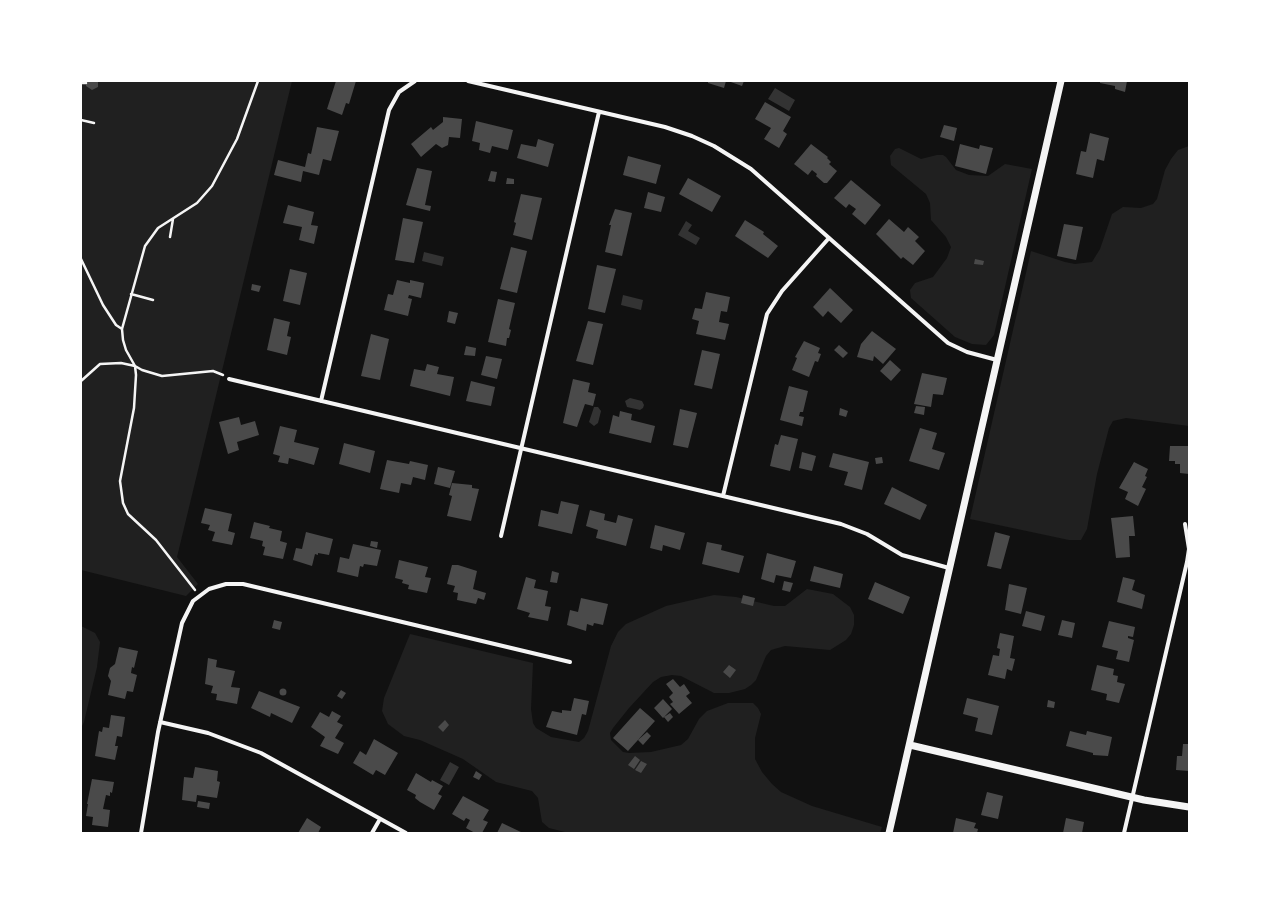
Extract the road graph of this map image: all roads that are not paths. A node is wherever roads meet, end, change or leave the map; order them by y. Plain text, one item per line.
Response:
1 (415, 81) edge
2 (468, 81) edge
3 (1061, 81) edge
4 (599, 112) junction
5 (829, 238) junction
6 (997, 360) junction
7 (229, 379) road end
8 (321, 401) junction
9 (522, 449) junction
10 (723, 496) junction
11 (1185, 524) dead end
12 (501, 536) dead end
13 (949, 568) junction
14 (570, 662) dead end
15 (160, 722) junction
16 (910, 744) junction
17 (1132, 797) junction
18 (1189, 807) edge
19 (380, 819) junction
20 (140, 833) edge
21 (372, 833) edge
22 (406, 833) edge
23 (889, 833) edge
24 (1124, 833) edge

1 - 8 street
2 - 4 street
3 - 6 street
4 - 5 street
4 - 9 street
5 - 6 street
5 - 10 street
6 - 13 street
7 - 8 street
8 - 9 street
9 - 10 street
9 - 12 street
10 - 13 street
11 - 17 street
13 - 16 street
14 - 15 street
15 - 19 street
15 - 20 street
16 - 17 street
16 - 23 street
17 - 18 street
17 - 24 street
19 - 21 street
19 - 22 street

